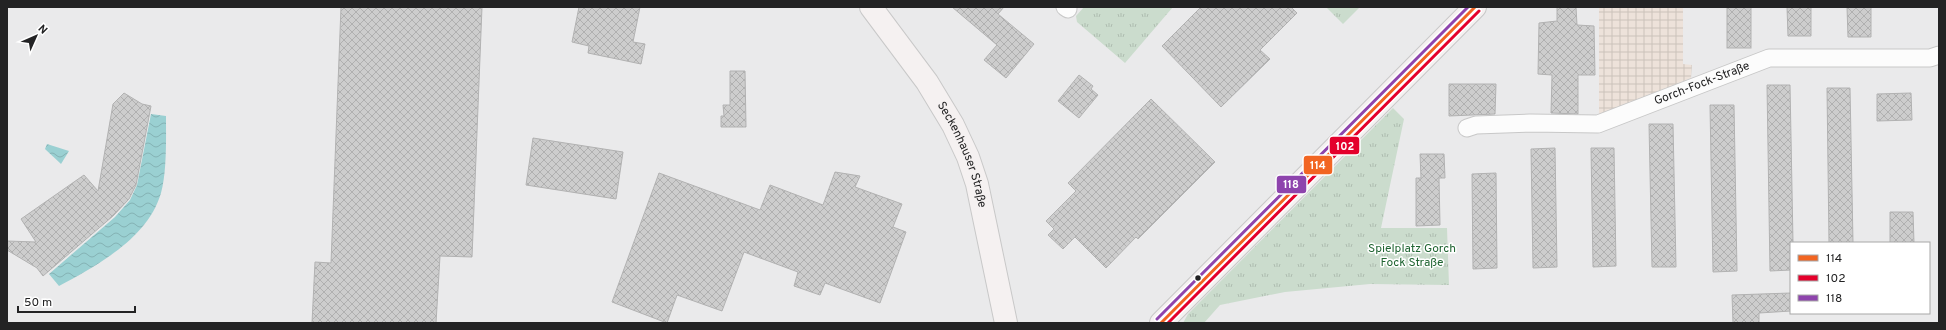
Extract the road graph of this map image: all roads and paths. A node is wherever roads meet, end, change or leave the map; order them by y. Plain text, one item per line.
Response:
1 (871, 7) edge
2 (1475, 7) edge
3 (1939, 55) edge
4 (1467, 128) dead end
5 (1006, 323) edge
6 (1161, 323) edge

1 - 5 main road, Seckenhauser Straße
2 - 6 main road
3 - 4 street, Gorch-Fock-Straße

